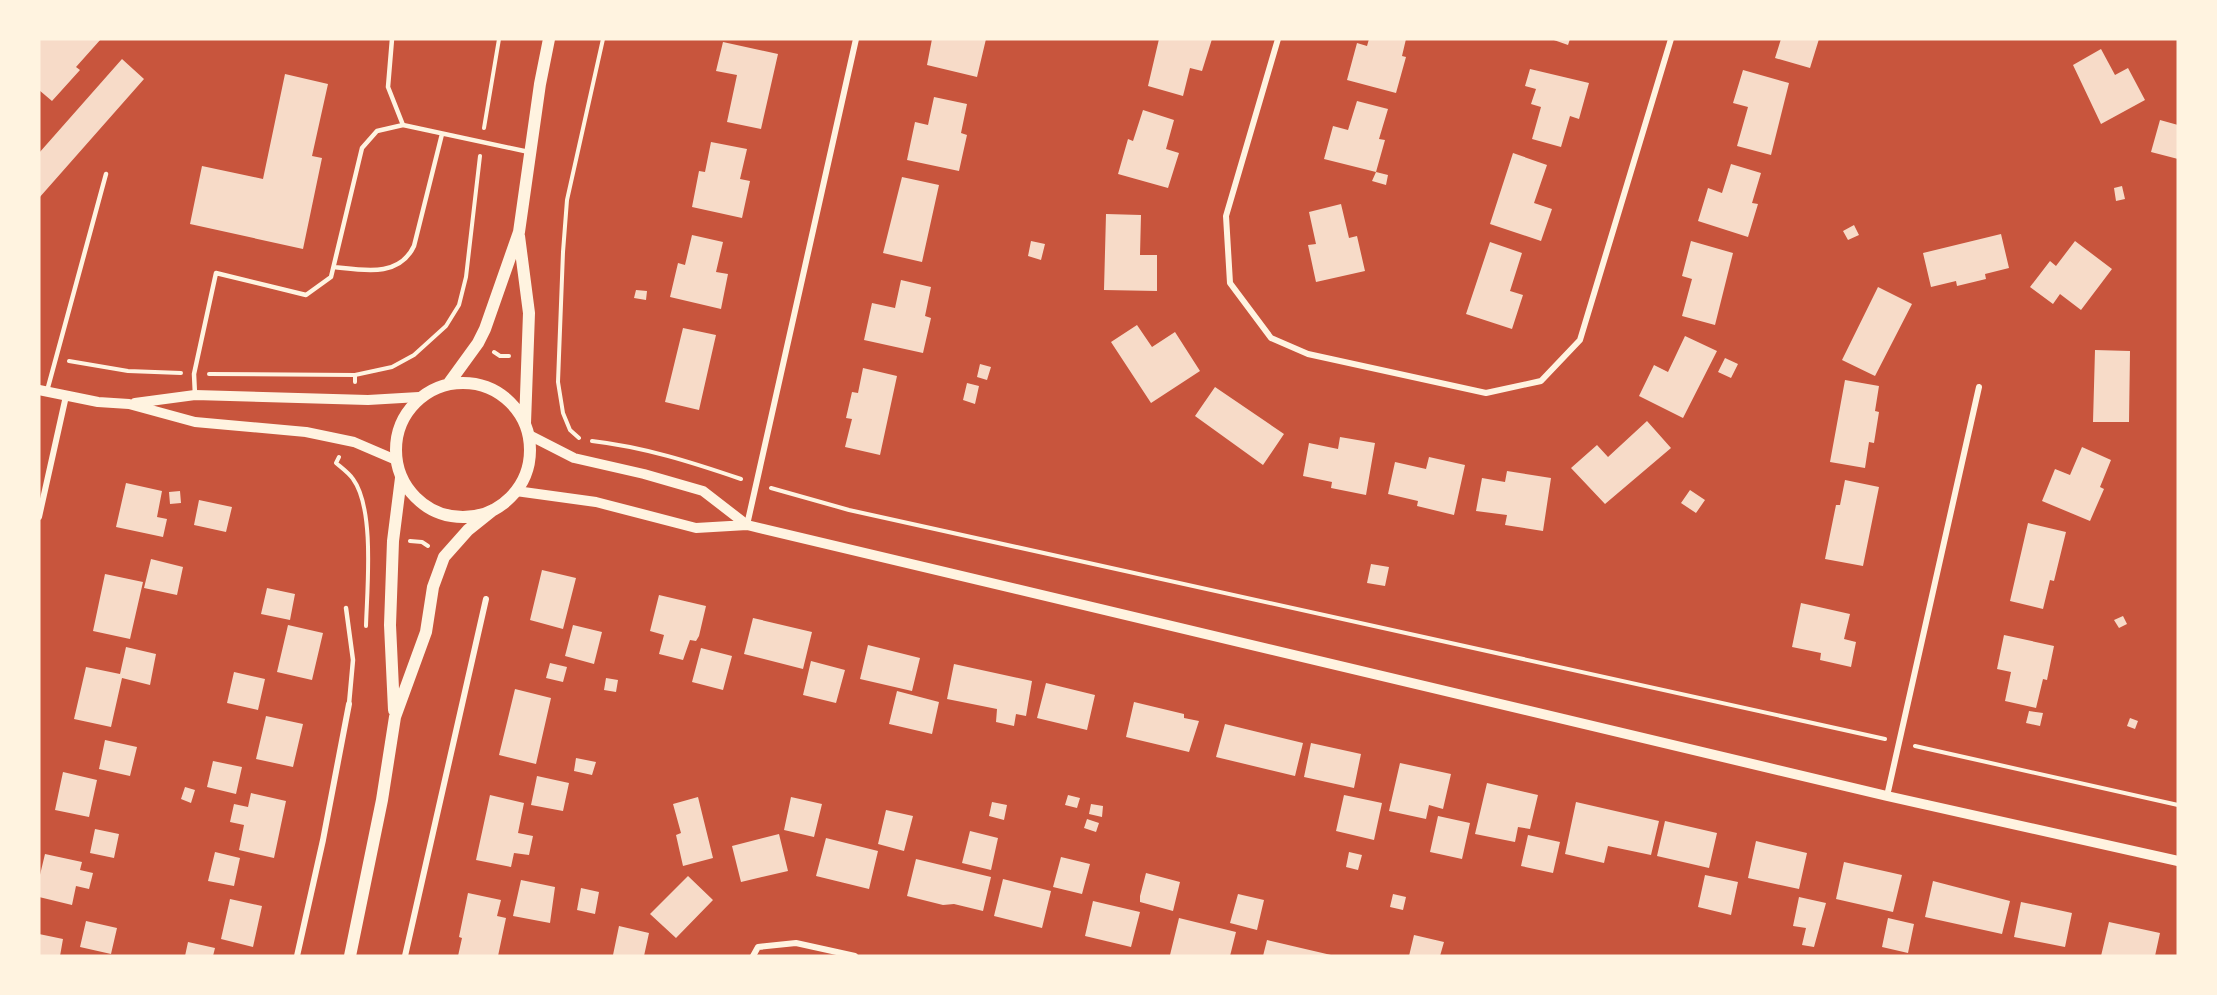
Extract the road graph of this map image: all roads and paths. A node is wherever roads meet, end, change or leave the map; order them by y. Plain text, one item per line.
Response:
1 (392, 39) edge
2 (499, 39) edge
3 (549, 39) edge
4 (603, 39) edge
5 (856, 39) edge
6 (1278, 39) edge
7 (1671, 39) edge
8 (403, 125) junction
9 (442, 134) junction
10 (482, 143) junction
11 (530, 153) junction
12 (106, 174) dead end
13 (519, 232) junction
14 (334, 267) junction
15 (490, 350) dead end
16 (510, 356) dead end
17 (449, 383) junction
18 (1979, 387) dead end
19 (43, 391) edge
20 (195, 394) junction
21 (66, 396) junction
22 (419, 397) junction
23 (355, 399) junction
24 (129, 404) junction
25 (527, 429) junction
26 (581, 439) dead end
27 (591, 440) dead end
28 (348, 441) junction
29 (396, 460) junction
30 (401, 478) junction
31 (756, 484) junction
32 (516, 491) junction
33 (493, 510) junction
34 (39, 517) edge
35 (747, 525) junction
36 (410, 541) dead end
37 (430, 548) dead end
38 (486, 599) dead end
39 (346, 608) dead end
40 (351, 638) junction
41 (349, 704) joint
42 (395, 717) junction
43 (1899, 742) junction
44 (1887, 796) junction
45 (2178, 805) edge
46 (2178, 861) edge
47 (297, 956) edge
48 (350, 956) edge
49 (405, 956) edge
50 (753, 956) edge
51 (855, 956) edge

1 - 8 lane
2 - 10 path
3 - 11 main road
4 - 26 path
5 - 31 street
6 - 7 street
8 - 9 lane
8 - 14 lane
9 - 10 lane
9 - 14 lane
10 - 11 lane
10 - 23 path
11 - 13 main road
12 - 19 lane
13 - 17 main road
13 - 25 main road
14 - 20 lane
15 - 16 path
17 - 22 main road
17 - 25 main road
18 - 43 street
19 - 21 street
20 - 23 street
20 - 24 street
21 - 24 street
21 - 34 street
22 - 23 street
22 - 29 main road
24 - 28 street
25 - 32 main road
25 - 35 street
27 - 31 path
28 - 29 street
28 - 40 path
29 - 30 main road
30 - 33 main road
30 - 42 main road
31 - 35 street
31 - 43 path
32 - 33 main road
32 - 35 street
33 - 42 main road
35 - 44 street
36 - 37 path
38 - 49 street
39 - 40 lane
40 - 41 lane
41 - 47 street
42 - 48 main road
43 - 44 street
43 - 45 path
44 - 46 street
50 - 51 street

